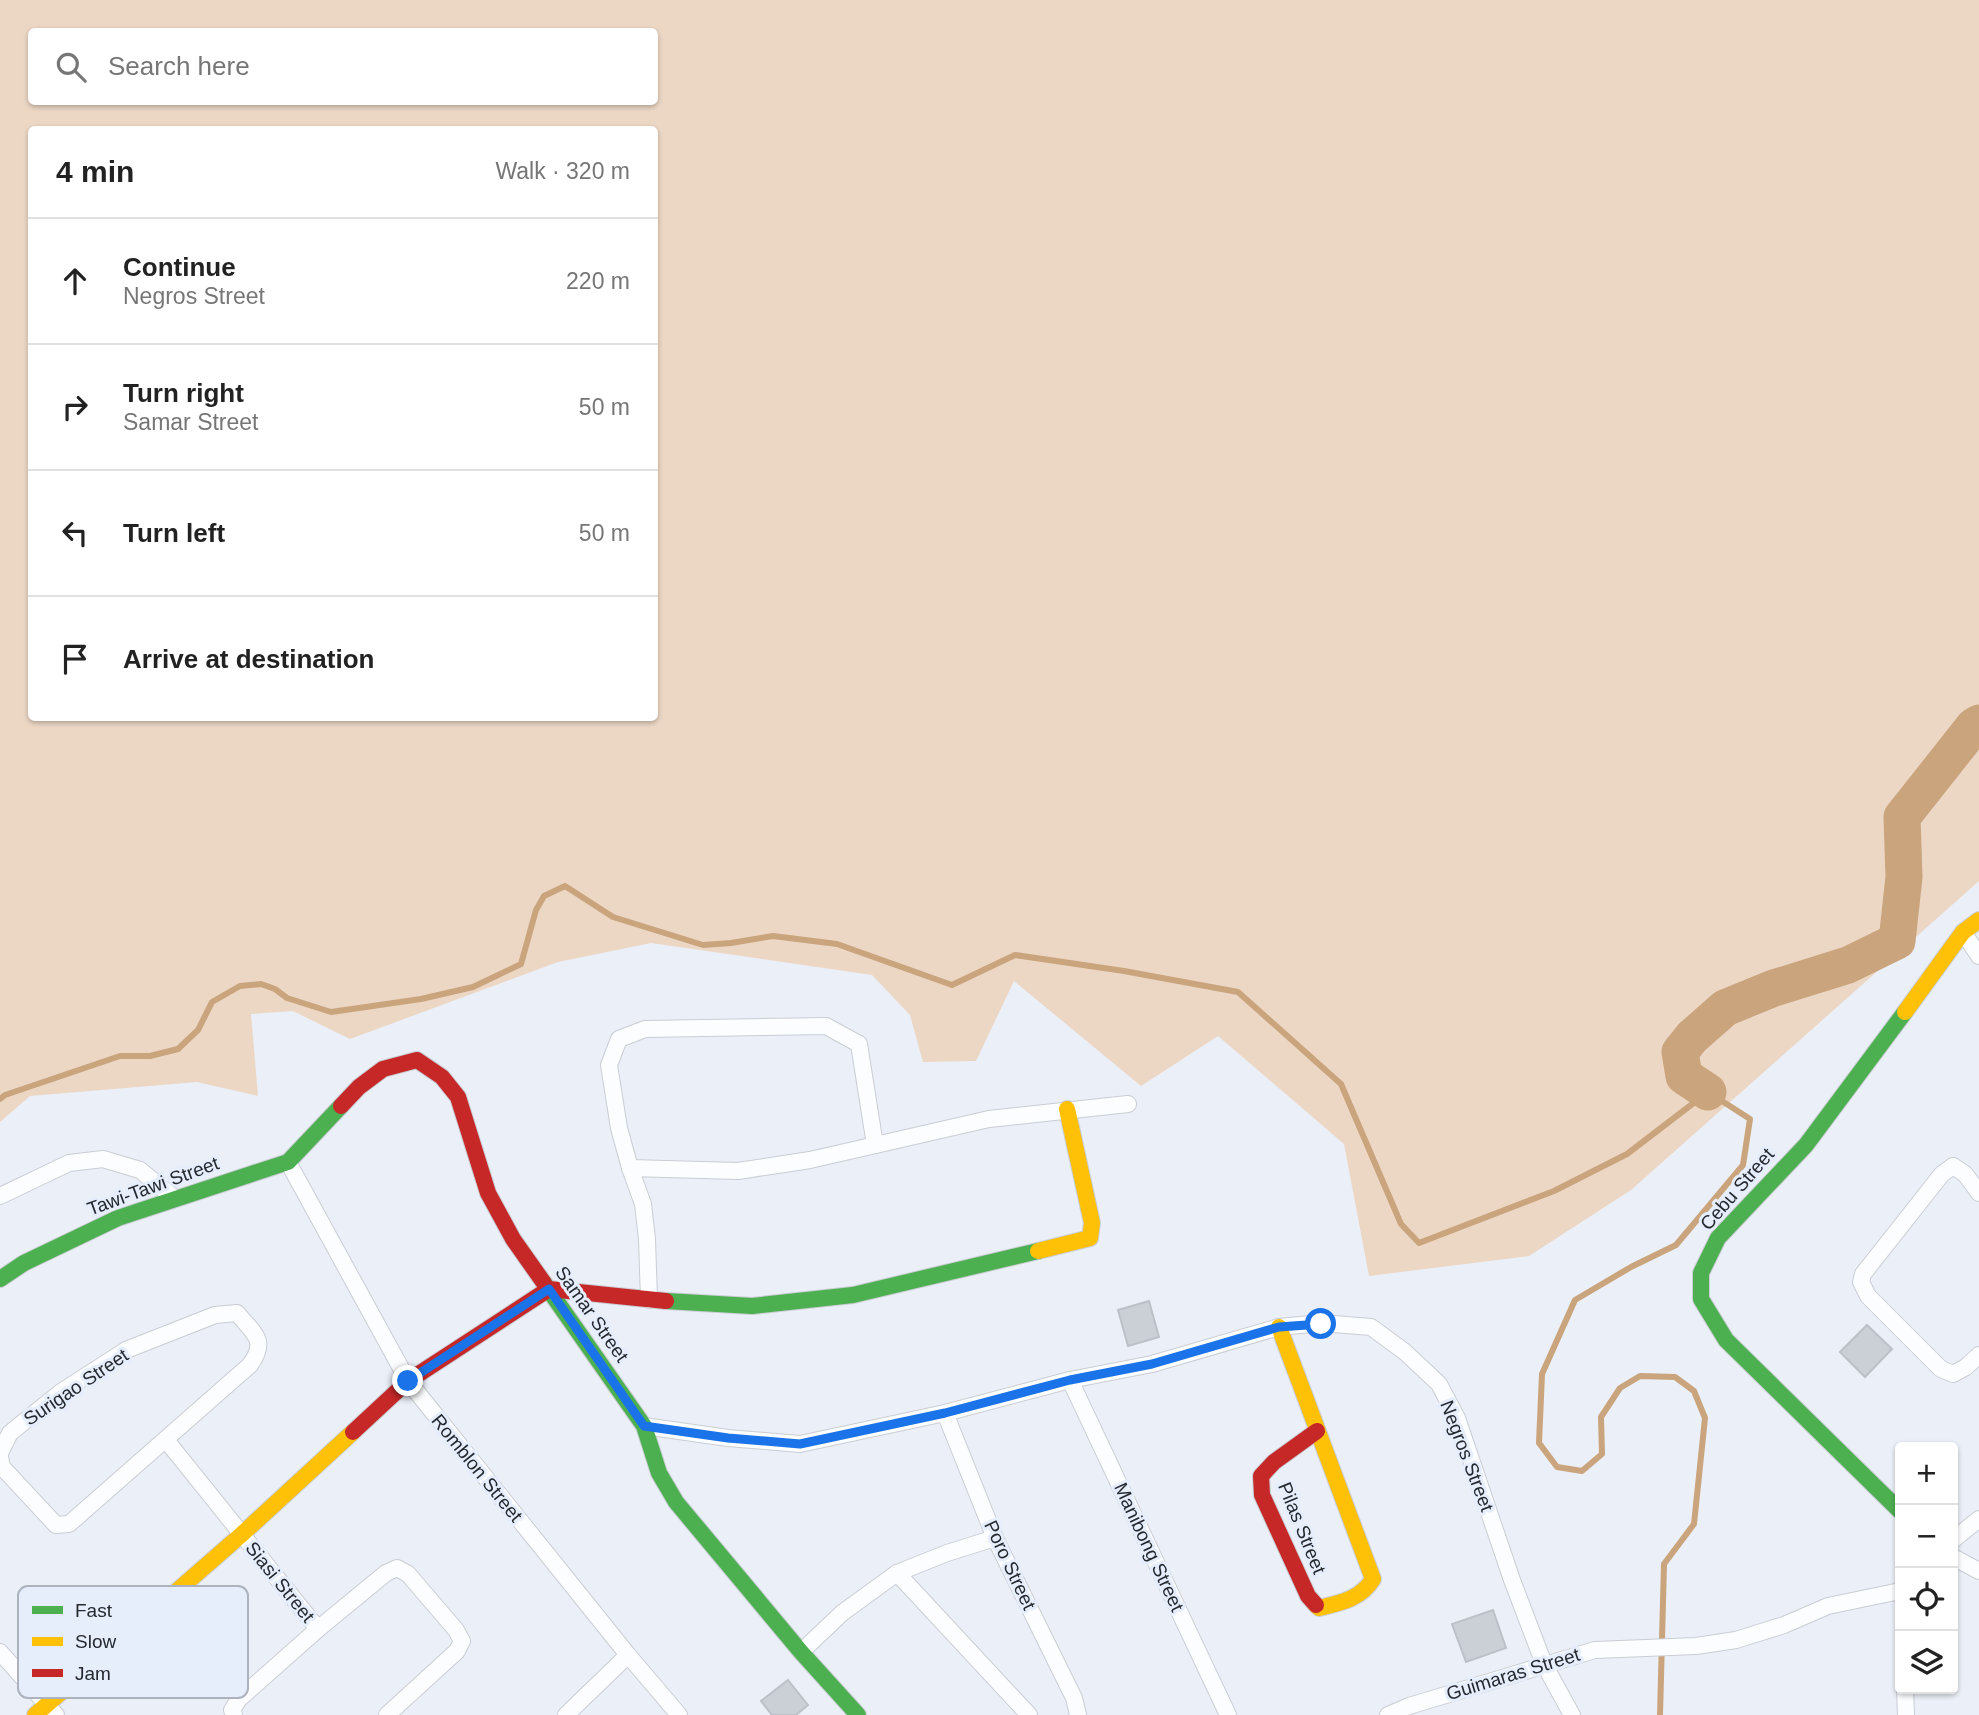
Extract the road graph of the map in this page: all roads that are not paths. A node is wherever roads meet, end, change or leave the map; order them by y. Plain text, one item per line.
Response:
1 (1979, 920) edge
2 (1964, 932) junction
3 (1979, 956) edge
4 (1128, 1104) dead end
5 (1067, 1109) junction
6 (875, 1145) junction
7 (288, 1162) junction
8 (630, 1168) junction
9 (1979, 1194) edge
10 (0, 1196) edge
11 (174, 1198) junction
12 (0, 1279) edge
13 (549, 1289) junction
14 (649, 1300) junction
15 (1279, 1327) junction
16 (1979, 1355) edge
17 (1070, 1380) junction
18 (408, 1381) junction
19 (945, 1413) junction
20 (644, 1426) junction
21 (1317, 1431) junction
22 (166, 1440) junction
23 (0, 1455) edge
24 (1895, 1506) edge
25 (1979, 1519) edge
26 (241, 1535) junction
27 (1958, 1536) edge
28 (995, 1538) junction
29 (1958, 1560) edge
30 (1979, 1571) edge
31 (897, 1573) junction
32 (185, 1586) edge
33 (1895, 1592) edge
34 (318, 1629) junction
35 (0, 1652) edge
36 (801, 1652) junction
37 (628, 1656) junction
38 (1544, 1664) junction
39 (18, 1676) edge
40 (248, 1691) edge
41 (1905, 1694) edge
42 (61, 1698) edge
43 (240, 1698) edge
44 (45, 1712) edge
45 (234, 1715) edge
46 (387, 1715) edge
47 (566, 1715) edge
48 (679, 1715) edge
49 (858, 1715) edge
50 (1028, 1715) edge
51 (1078, 1715) edge
52 (1228, 1715) edge
53 (1388, 1715) edge
54 (1572, 1715) edge
55 (1906, 1715) edge

1 - 2 street, Cebu Street
2 - 3 street
2 - 24 street, Cebu Street
4 - 5 street
5 - 6 street
5 - 14 street
6 - 8 street
6 - 8 street
7 - 11 street, Tawi-Tawi Street
7 - 13 street, Samar Street
7 - 18 street, Romblon Street
8 - 14 street
9 - 16 street
10 - 11 street
11 - 12 street, Tawi-Tawi Street
13 - 14 street
13 - 18 street
13 - 20 street, Samar Street
15 - 17 street, Negros Street
15 - 21 street, Pilas Street
15 - 38 street, Negros Street
17 - 19 street, Negros Street
17 - 52 street, Manibong Street
18 - 26 street
18 - 37 street, Romblon Street
19 - 20 street, Negros Street
19 - 28 street, Poro Street
20 - 36 street, Samar Street
21 - 21 street, Pilas Street
22 - 23 street, Surigao Street
22 - 23 street, Surigao Street
22 - 26 street
25 - 27 street
26 - 32 street
26 - 34 street, Siasi Street
28 - 31 street
28 - 51 street, Poro Street
29 - 30 street
31 - 36 street
31 - 50 street
33 - 38 street, Guimaras Street
34 - 40 street, Siasi Street
34 - 46 street, Siasi Street
35 - 39 street
36 - 49 street, Samar Street
37 - 47 street
37 - 48 street, Romblon Street
38 - 53 street, Guimaras Street
38 - 54 street, Negros Street
41 - 55 street
42 - 44 street
43 - 45 street, Siasi Street

